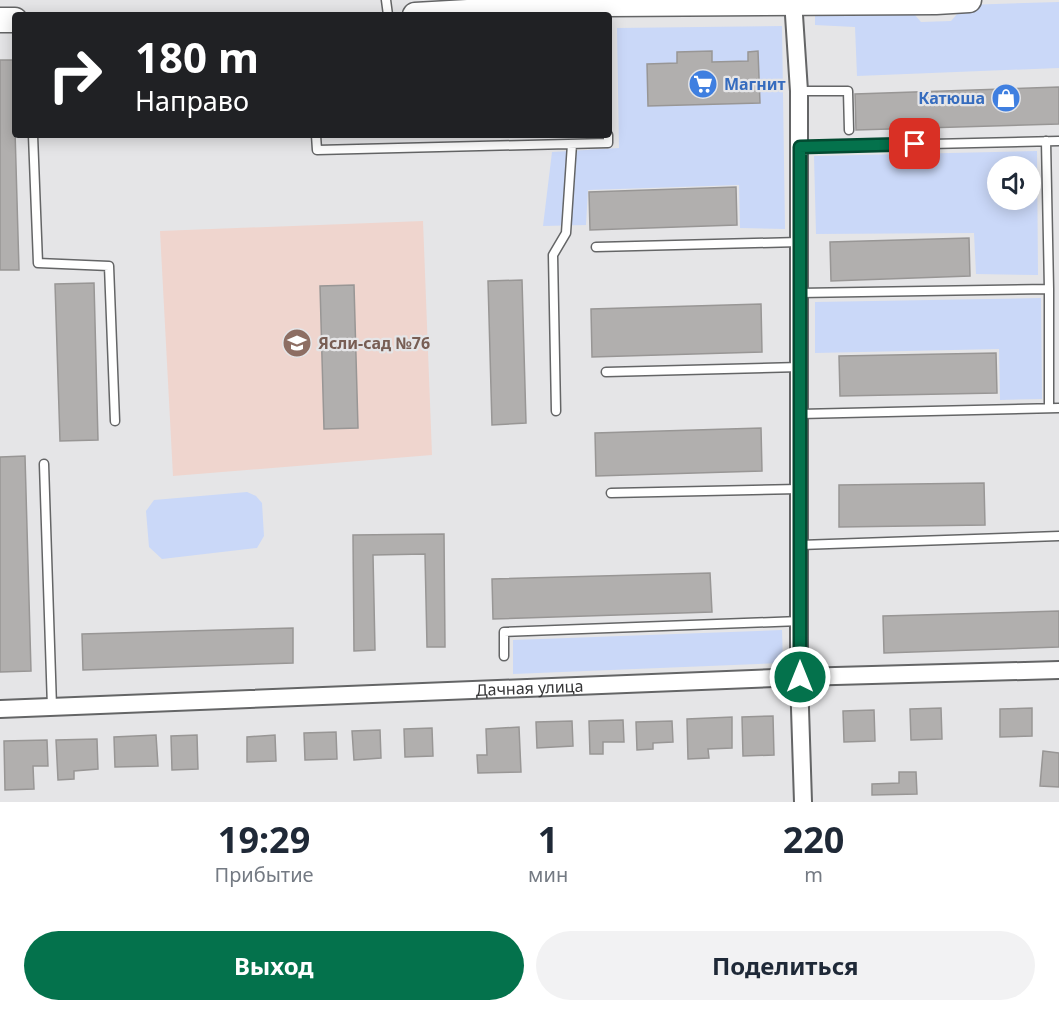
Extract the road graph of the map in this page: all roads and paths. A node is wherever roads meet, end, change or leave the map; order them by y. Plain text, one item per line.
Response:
1 (969, 0) edge
2 (793, 1) edge
3 (607, 9) edge
4 (511, 12) edge
5 (799, 91) junction
6 (849, 130) dead end
7 (33, 138) edge
8 (316, 138) edge
9 (608, 138) edge
10 (1046, 141) junction
11 (1059, 141) edge
12 (572, 144) junction
13 (800, 147) junction
14 (799, 242) junction
15 (596, 247) dead end
16 (1049, 289) junction
17 (799, 293) junction
18 (800, 366) junction
19 (606, 372) dead end
20 (1049, 408) junction
21 (1059, 408) edge
22 (556, 411) dead end
23 (800, 414) junction
24 (115, 421) dead end
25 (44, 464) dead end
26 (800, 489) junction
27 (611, 493) dead end
28 (1059, 536) edge
29 (800, 544) junction
30 (800, 621) junction
31 (504, 656) dead end
32 (1059, 669) edge
33 (800, 677) junction
34 (52, 707) junction
35 (0, 709) edge
36 (803, 802) edge

1 - 2 main road
2 - 3 main road
2 - 5 street
3 - 4 main road
5 - 6 lane
5 - 13 street
7 - 24 lane
8 - 12 lane
9 - 12 lane
10 - 11 lane
10 - 13 lane
10 - 16 lane
12 - 22 lane
13 - 14 street
14 - 15 lane
14 - 17 street
16 - 17 lane
16 - 20 lane
17 - 18 street
18 - 19 lane
18 - 23 street
20 - 21 lane
20 - 23 lane
23 - 26 street
25 - 34 lane
26 - 27 lane
26 - 29 street
28 - 29 lane
29 - 30 street
30 - 31 lane
30 - 33 street
32 - 33 street, Дачная улица
33 - 34 street, Дачная улица
33 - 36 street
34 - 35 street, Дачная улица

